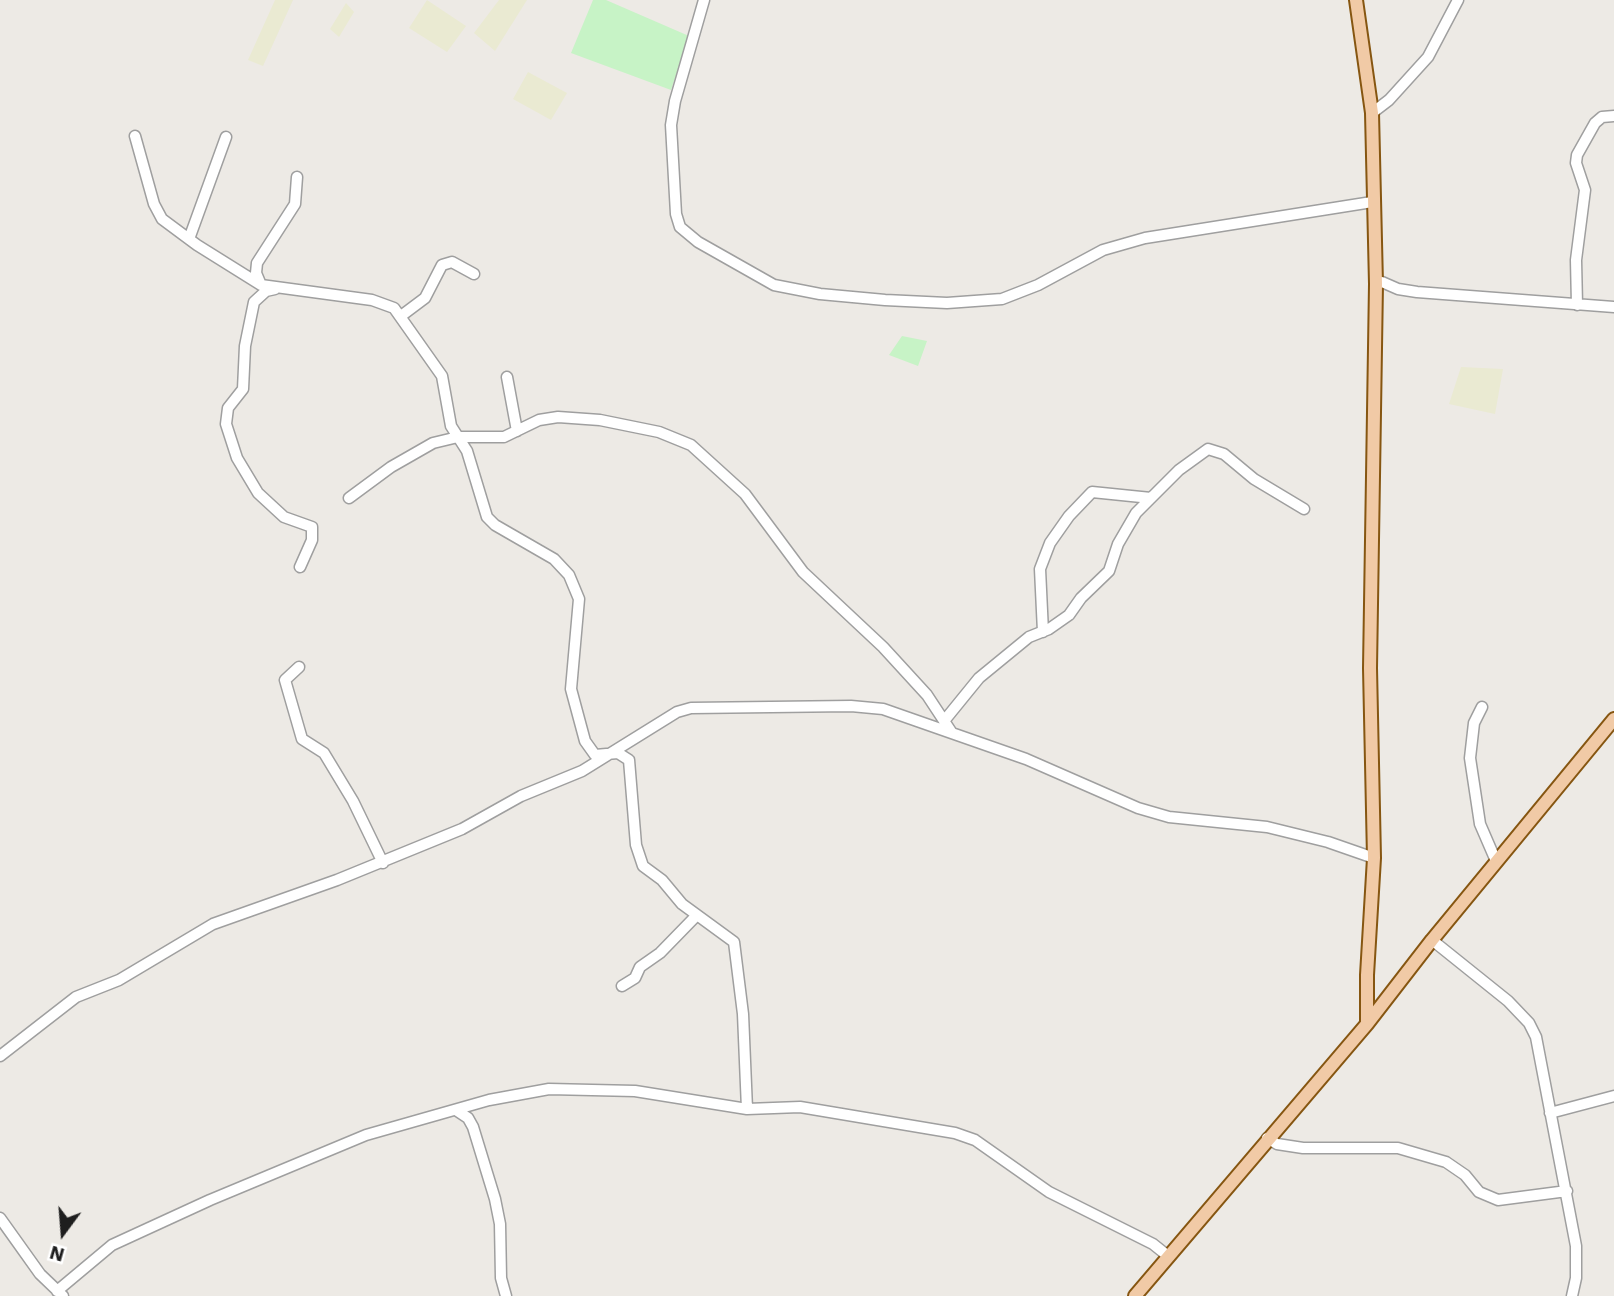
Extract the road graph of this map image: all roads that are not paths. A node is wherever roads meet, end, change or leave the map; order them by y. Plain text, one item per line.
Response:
1 (704, 0) edge
2 (1356, 0) edge
3 (1458, 0) edge
4 (1372, 113) junction
5 (1614, 116) edge
6 (135, 136) dead end
7 (226, 138) dead end
8 (296, 177) dead end
9 (1372, 202) junction
10 (188, 239) junction
11 (474, 274) dead end
12 (1376, 284) junction
13 (261, 285) junction
14 (275, 289) junction
15 (1577, 305) junction
16 (1614, 307) edge
17 (401, 316) junction
18 (507, 377) dead end
19 (517, 431) junction
20 (458, 437) junction
21 (349, 498) dead end
22 (1151, 498) junction
23 (1304, 509) dead end
24 (300, 567) dead end
25 (1042, 632) junction
26 (299, 667) dead end
27 (1482, 707) dead end
28 (1614, 719) edge
29 (944, 720) junction
30 (952, 733) junction
31 (612, 753) junction
32 (1374, 858) junction
33 (1496, 862) junction
34 (383, 863) junction
35 (697, 915) junction
36 (1432, 940) junction
37 (622, 986) dead end
38 (1367, 1024) junction
39 (0, 1056) edge
40 (1614, 1096) edge
41 (747, 1109) junction
42 (456, 1110) junction
43 (1550, 1113) junction
44 (1267, 1138) junction
45 (1567, 1191) junction
46 (0, 1218) edge
47 (1168, 1256) junction
48 (60, 1293) edge
49 (506, 1296) edge
50 (1135, 1296) edge
51 (1572, 1296) edge

1 - 9 street
2 - 4 main road
3 - 4 street
4 - 9 main road
5 - 15 street
6 - 10 street
7 - 10 street
8 - 13 street
9 - 12 main road
10 - 13 street
11 - 17 street
12 - 15 street
12 - 32 main road
13 - 14 street
14 - 17 street
14 - 24 street
15 - 16 street
17 - 20 street
18 - 19 street
19 - 20 street
19 - 29 street
20 - 21 street
20 - 31 street
22 - 23 street
22 - 25 street
22 - 25 street
25 - 29 street
26 - 34 street
27 - 33 street
28 - 33 main road
29 - 30 street
30 - 31 street
30 - 32 street
31 - 34 street
31 - 35 street
32 - 38 main road
33 - 36 main road
34 - 39 street
35 - 37 street
35 - 41 street
36 - 38 main road
36 - 43 street
38 - 44 main road
40 - 43 street
41 - 42 street
41 - 47 street
42 - 48 street
42 - 49 street
43 - 45 street
44 - 45 street
44 - 47 main road
45 - 51 street
46 - 48 street
47 - 50 main road

